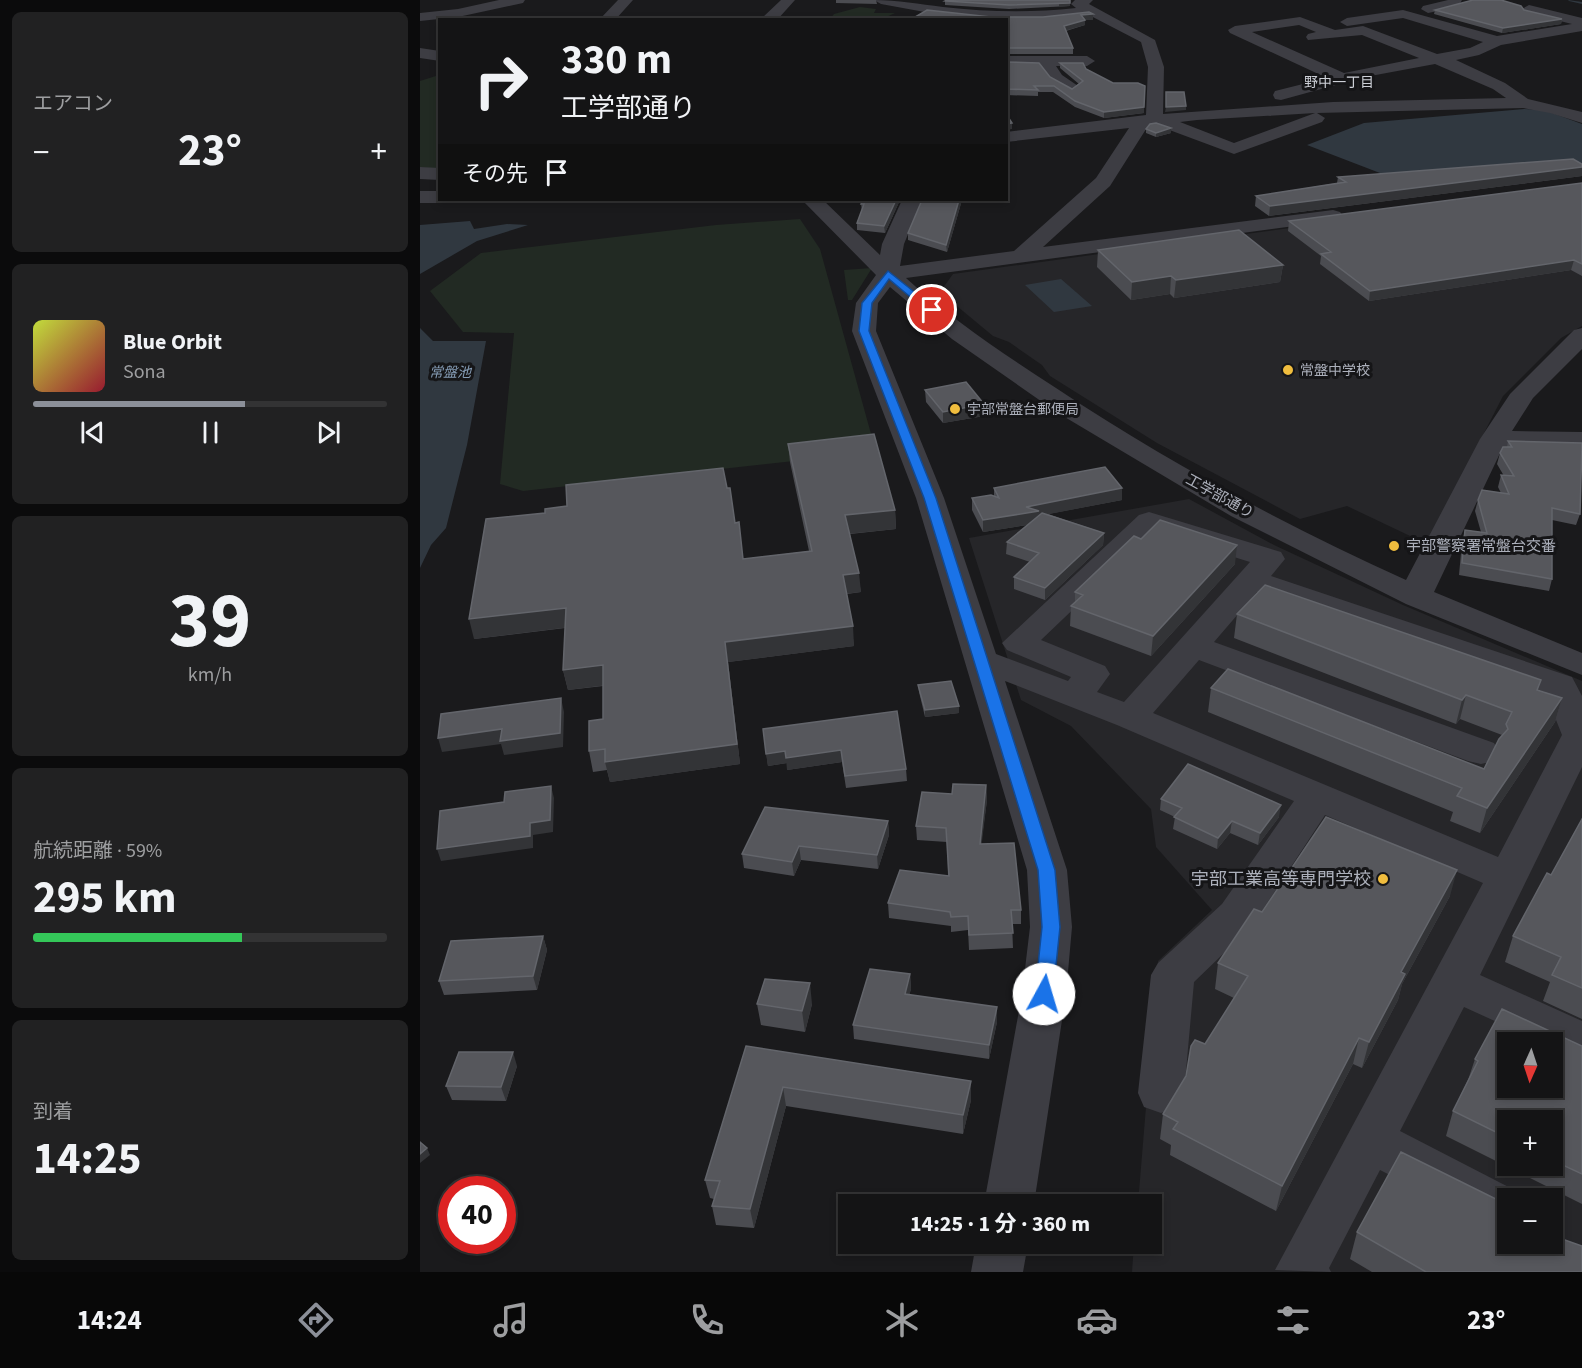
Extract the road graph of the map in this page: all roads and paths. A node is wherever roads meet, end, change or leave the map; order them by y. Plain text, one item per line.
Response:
1 (475, 0) edge
2 (518, 0) edge
3 (626, 0) edge
4 (788, 0) edge
5 (881, 0) edge
6 (999, 0) edge
7 (1457, 4) edge
8 (495, 5) junction
9 (1088, 5) edge
10 (1428, 9) dead end
11 (1529, 9) edge
12 (420, 17) edge
13 (994, 17) edge
14 (608, 18) edge
15 (770, 18) edge
16 (1345, 22) dead end
17 (1582, 25) edge
18 (1334, 34) junction
19 (1497, 41) junction
20 (1266, 43) junction
21 (1066, 45) edge
22 (420, 53) edge
23 (438, 56) edge
24 (1440, 59) junction
25 (1008, 61) edge
26 (1047, 62) junction
27 (1064, 62) junction
28 (1087, 62) dead end
29 (1479, 76) junction
30 (1343, 79) junction
31 (1449, 80) dead end
32 (1073, 87) edge
33 (1523, 103) junction
34 (1333, 107) junction
35 (1197, 115) junction
36 (1154, 118) junction
37 (1582, 118) edge
38 (1008, 137) edge
39 (420, 197) edge
40 (438, 197) edge
41 (813, 201) edge
42 (912, 201) edge
43 (1348, 214) edge
44 (1020, 257) junction
45 (888, 274) junction
46 (1582, 335) edge
47 (1494, 439) junction
48 (1582, 440) edge
49 (1293, 536) junction
50 (1261, 569) junction
51 (1417, 597) junction
52 (1193, 646) junction
53 (983, 661) junction
54 (1582, 665) edge
55 (1075, 695) junction
56 (1130, 717) junction
57 (1581, 736) edge
58 (1481, 752) dead end
59 (1318, 795) junction
60 (1507, 877) junction
61 (1454, 983) junction
62 (1582, 1041) edge
63 (1161, 1093) dead end
64 (1370, 1140) junction
65 (1010, 1194) edge
66 (1497, 1206) edge
67 (1000, 1254) edge
68 (997, 1272) edge
69 (1305, 1272) edge

1 - 8 street
2 - 8 street
3 - 14 street
4 - 15 street
5 - 13 street
6 - 13 street
7 - 10 street
8 - 12 street
9 - 13 street
9 - 36 street
11 - 17 street
16 - 19 street
17 - 19 street
18 - 20 street
18 - 20 street
18 - 24 street
19 - 24 street
20 - 30 street
21 - 27 street
22 - 23 street
24 - 29 street
24 - 30 street
25 - 26 street
26 - 27 street
26 - 32 street
27 - 28 street
29 - 31 street
29 - 33 street
30 - 35 street
33 - 34 street
33 - 37 street
34 - 35 street
34 - 36 street
35 - 36 street
36 - 38 street
36 - 44 street
39 - 40 street
41 - 45 street, 工学部通り
42 - 45 street
43 - 44 street
44 - 45 street
45 - 49 street, 工学部通り
45 - 53 street
46 - 47 street
47 - 48 street
47 - 51 street
49 - 50 street
49 - 51 street, 工学部通り
50 - 52 street
50 - 55 street
50 - 57 street
51 - 54 street, 工学部通り
52 - 56 street
52 - 58 street
53 - 55 street
53 - 65 street
55 - 56 street
56 - 59 street
57 - 60 street
59 - 60 street
59 - 63 street
60 - 61 street
61 - 62 street
61 - 64 street
64 - 66 street
64 - 69 street
67 - 68 street

